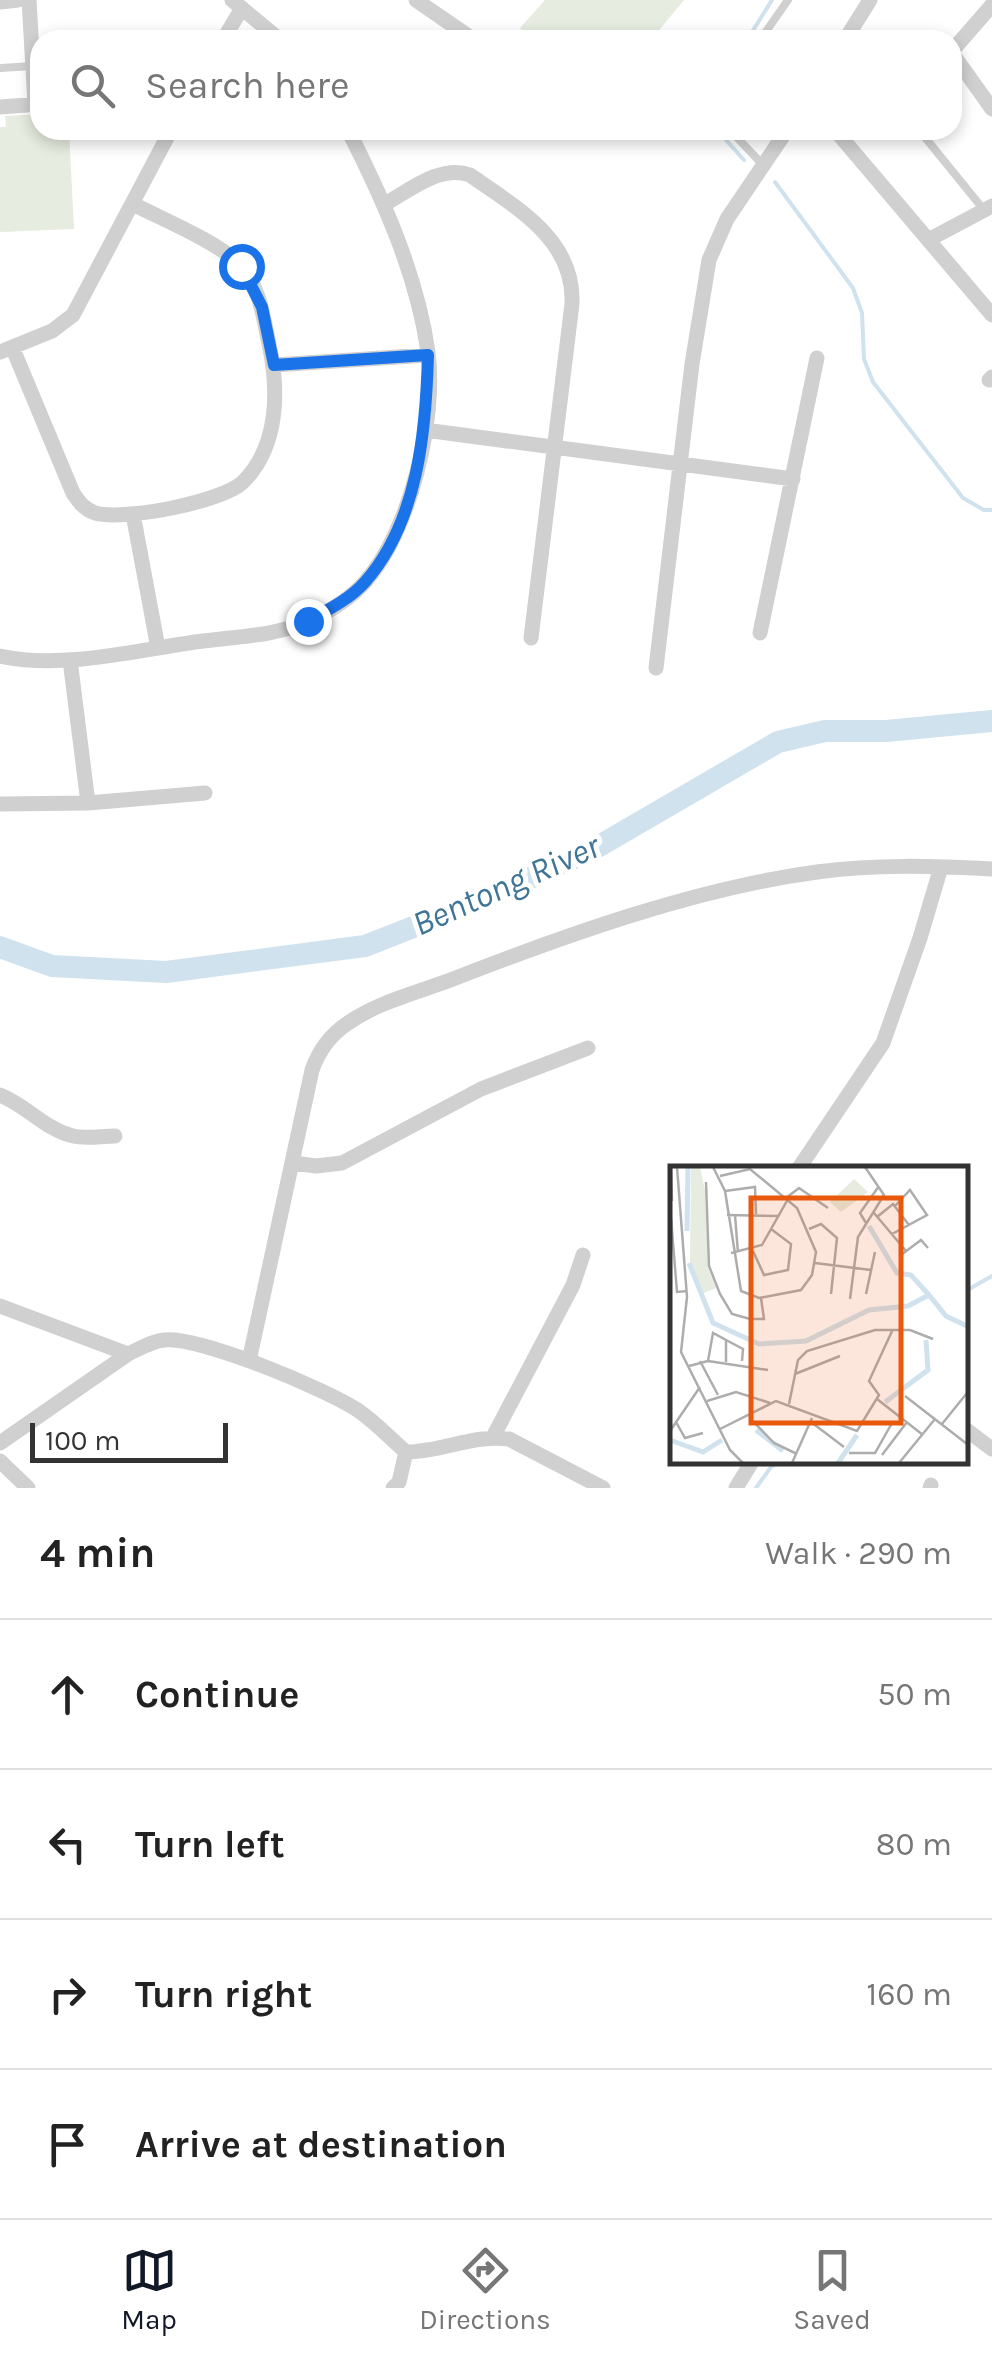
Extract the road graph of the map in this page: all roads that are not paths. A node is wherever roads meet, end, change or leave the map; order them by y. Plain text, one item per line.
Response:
1 (18, 0) edge
2 (29, 0) edge
3 (416, 0) edge
4 (788, 0) edge
5 (870, 0) edge
6 (0, 2) edge
7 (235, 2) edge
8 (992, 4) edge
9 (31, 30) edge
10 (226, 30) edge
11 (268, 30) edge
12 (460, 30) edge
13 (767, 30) edge
14 (851, 30) edge
15 (962, 40) edge
16 (30, 66) edge
17 (962, 66) edge
18 (0, 68) edge
19 (30, 104) edge
20 (0, 106) edge
21 (992, 109) edge
22 (166, 140) edge
23 (353, 140) edge
24 (739, 140) edge
25 (780, 140) edge
26 (844, 140) edge
27 (928, 140) edge
28 (762, 164) junction
29 (134, 204) junction
30 (384, 204) junction
31 (988, 208) edge
32 (930, 239) junction
33 (992, 316) edge
34 (7, 350) edge
35 (428, 355) junction
36 (816, 358) dead end
37 (274, 365) junction
38 (425, 430) junction
39 (556, 448) junction
40 (680, 464) junction
41 (794, 479) junction
42 (133, 514) junction
43 (760, 633) dead end
44 (531, 638) dead end
45 (158, 648) junction
46 (0, 656) edge
47 (70, 660) junction
48 (656, 668) dead end
49 (205, 794) dead end
50 (88, 803) junction
51 (0, 804) edge
52 (941, 867) junction
53 (992, 870) edge
54 (588, 1048) dead end
55 (0, 1095) edge
56 (115, 1136) dead end
57 (294, 1162) junction
58 (801, 1166) edge
59 (583, 1255) dead end
60 (0, 1306) edge
61 (128, 1354) junction
62 (248, 1360) junction
63 (967, 1430) edge
64 (494, 1436) junction
65 (0, 1443) edge
66 (992, 1449) edge
67 (406, 1452) junction
68 (0, 1462) edge
69 (752, 1463) edge
70 (399, 1486) edge
71 (28, 1488) edge
72 (602, 1488) edge
73 (736, 1488) edge

1 - 6 street
2 - 9 street
3 - 12 street
4 - 13 lane
5 - 14 street
7 - 10 street
7 - 11 street
8 - 15 street
16 - 18 lane
17 - 21 street
19 - 20 street
22 - 29 street
23 - 30 street
24 - 28 lane
25 - 28 street
26 - 32 street
27 - 31 lane
28 - 40 street
29 - 34 street
29 - 37 street
30 - 35 street
30 - 39 street
31 - 32 street
32 - 33 street
34 - 42 street
35 - 37 street
35 - 38 street
36 - 41 street
37 - 42 street
38 - 39 street
38 - 45 street
39 - 40 street
39 - 44 street
40 - 41 street
40 - 48 street
41 - 43 street
42 - 45 street
45 - 47 street
46 - 47 street
47 - 50 street
49 - 50 street
50 - 51 street
52 - 53 street
52 - 57 street
52 - 58 street
54 - 57 street
55 - 56 street
57 - 62 street
59 - 64 street
60 - 61 street
61 - 62 street
61 - 65 street
62 - 67 street
63 - 66 street
64 - 67 street
64 - 72 street
67 - 70 street
68 - 71 street
69 - 73 street

